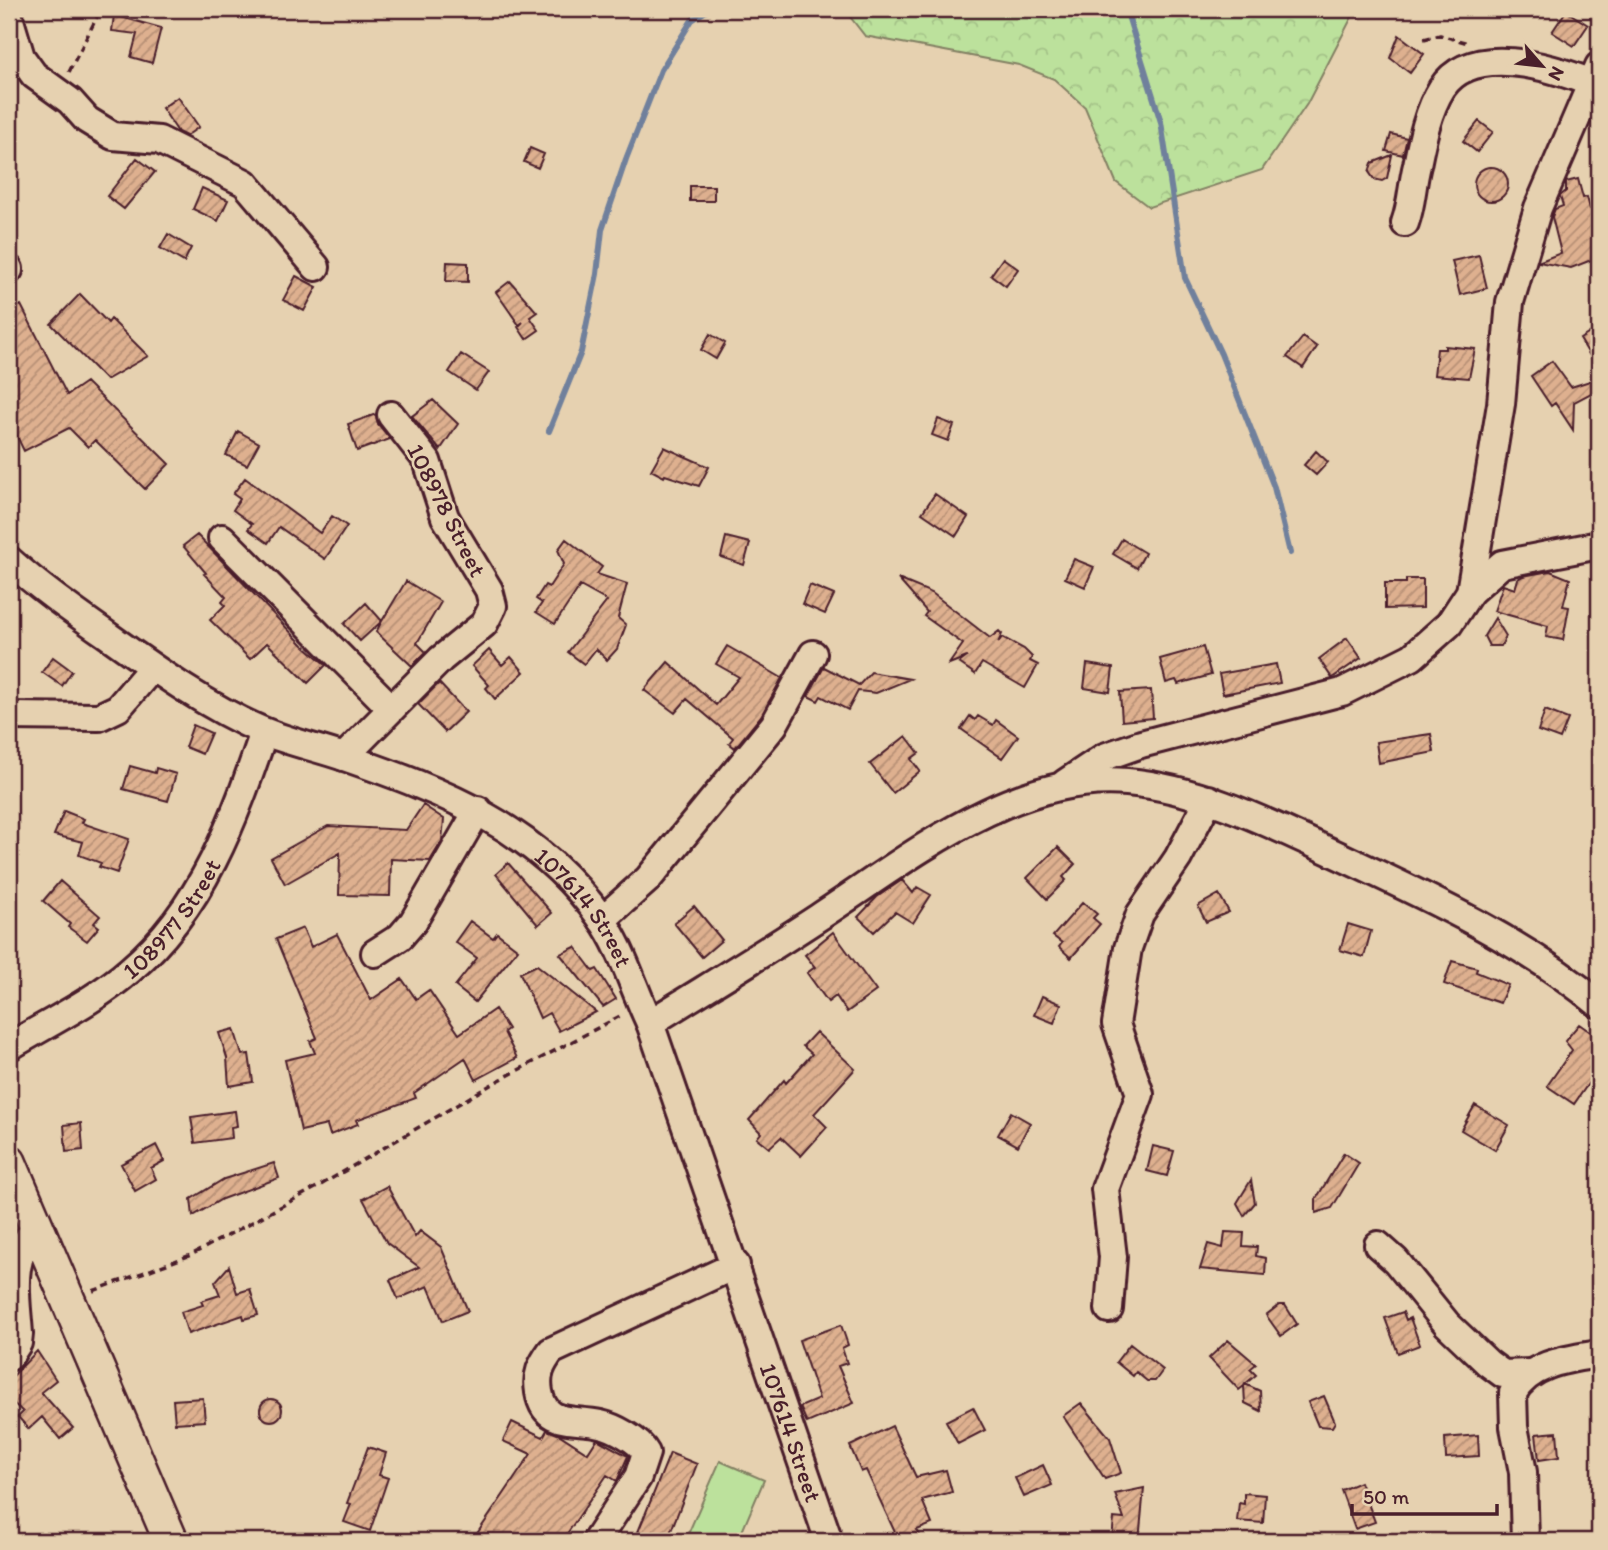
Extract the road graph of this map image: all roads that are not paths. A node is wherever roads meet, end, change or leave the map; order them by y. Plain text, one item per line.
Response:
1 (9, 17) edge
2 (1596, 74) edge
3 (1405, 223) dead end
4 (316, 267) dead end
5 (391, 415) dead end
6 (222, 538) dead end
7 (1599, 545) edge
8 (9, 560) edge
9 (1470, 592) junction
10 (813, 654) dead end
11 (152, 668) junction
12 (391, 708) junction
13 (9, 716) edge
14 (264, 732) junction
15 (344, 757) junction
16 (1057, 788) junction
17 (1209, 799) junction
18 (478, 810) junction
19 (602, 920) junction
20 (375, 953) dead end
21 (1599, 1004) edge
22 (646, 1014) junction
23 (9, 1047) edge
24 (9, 1163) edge
25 (25, 1214) edge
26 (1378, 1245) dead end
27 (736, 1265) junction
28 (1109, 1309) dead end
29 (1599, 1354) edge
30 (9, 1357) edge
31 (1530, 1373) junction
32 (171, 1541) edge
33 (596, 1541) edge
34 (829, 1541) edge
35 (1525, 1541) edge

1 - 4 street
2 - 3 street
2 - 9 street
5 - 12 street, 108978 Street
6 - 12 street
7 - 9 street
8 - 11 street, 107614 Street
9 - 16 street
10 - 19 street
11 - 13 street
11 - 14 street, 107614 Street
12 - 15 street, 108978 Street
14 - 15 street, 107614 Street
14 - 23 street, 108977 Street
15 - 18 street, 107614 Street
16 - 17 street
16 - 22 street
17 - 21 street
17 - 28 street
18 - 19 street, 107614 Street
18 - 20 street
19 - 22 street, 107614 Street
22 - 27 street, 107614 Street
24 - 25 main road
25 - 30 street
25 - 32 main road
26 - 31 street
27 - 33 street
27 - 34 street, 107614 Street
29 - 31 street
31 - 35 street

